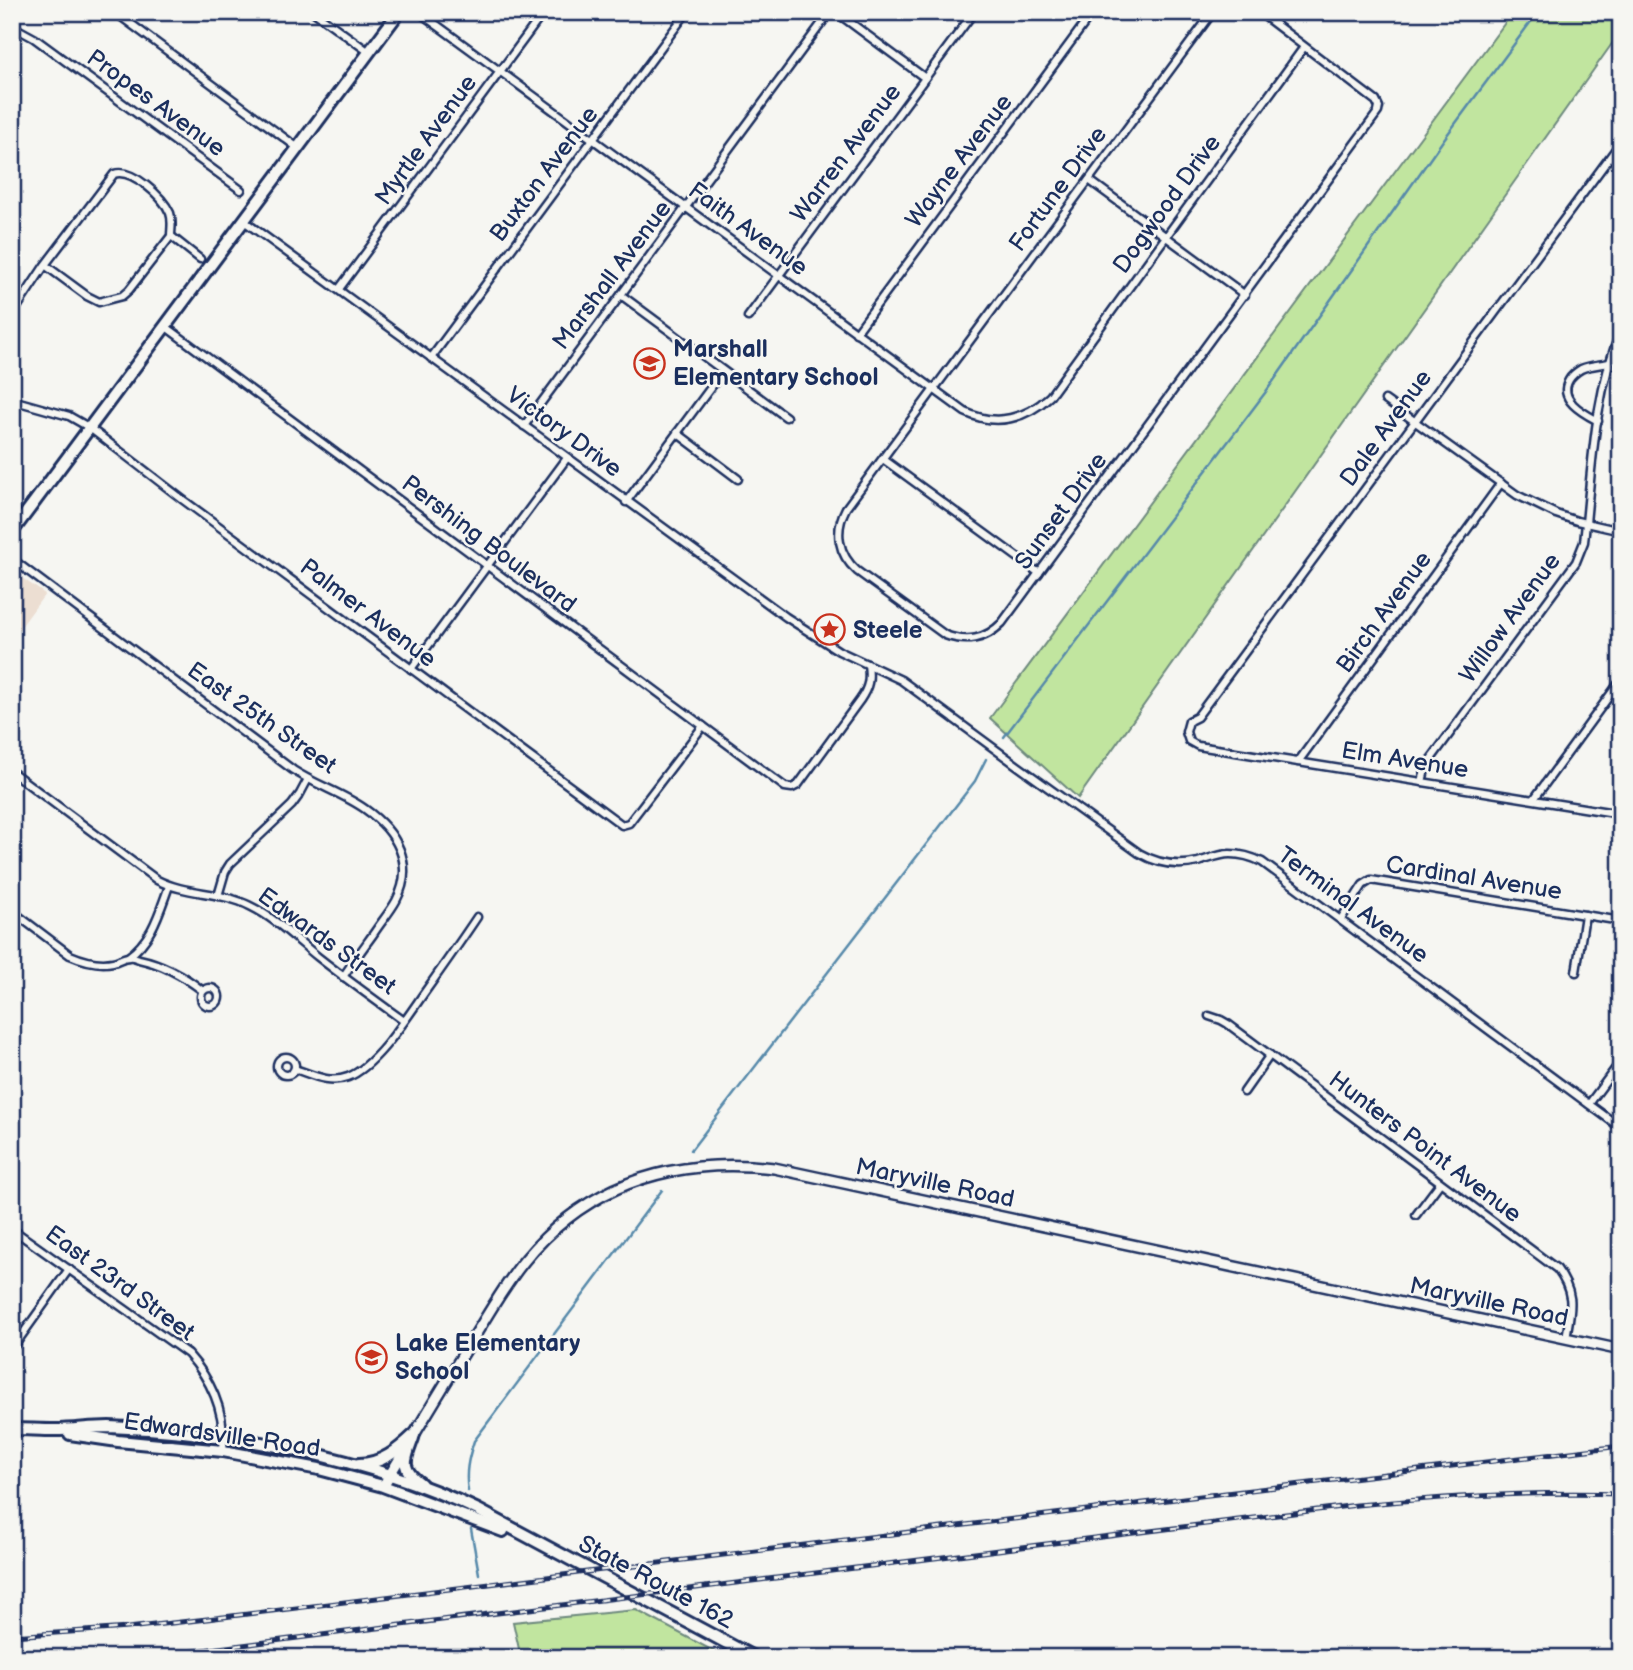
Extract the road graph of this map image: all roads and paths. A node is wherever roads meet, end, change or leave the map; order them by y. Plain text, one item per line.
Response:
1 (115, 12) edge
2 (314, 12) edge
3 (398, 12) edge
4 (419, 12) edge
5 (544, 12) edge
6 (687, 12) edge
7 (830, 12) edge
8 (836, 12) edge
9 (974, 12) edge
10 (1093, 12) edge
11 (1213, 12) edge
12 (1259, 12) edge
13 (12, 26) edge
14 (1304, 47) junction
15 (369, 52) junction
16 (500, 71) junction
17 (925, 78) junction
18 (593, 140) junction
19 (1621, 142) edge
20 (298, 148) junction
21 (1089, 180) junction
22 (241, 190) dead end
23 (686, 208) junction
24 (244, 221) junction
25 (171, 236) junction
26 (1166, 237) junction
27 (200, 259) dead end
28 (45, 265) junction
29 (779, 276) junction
30 (339, 289) junction
31 (621, 295) junction
32 (1245, 295) junction
33 (12, 315) edge
34 (748, 317) dead end
35 (165, 326) junction
36 (1621, 331) edge
37 (856, 333) junction
38 (431, 358) junction
39 (1609, 363) junction
40 (723, 371) junction
41 (1060, 383) joint
42 (934, 389) junction
43 (12, 400) edge
44 (1385, 400) dead end
45 (786, 417) dead end
46 (1415, 421) junction
47 (1598, 421) junction
48 (524, 426) junction
49 (90, 428) junction
50 (677, 433) junction
51 (567, 458) junction
52 (883, 459) junction
53 (738, 479) dead end
54 (1500, 483) junction
55 (626, 502) junction
56 (1587, 524) junction
57 (1621, 531) edge
58 (12, 532) edge
59 (12, 559) edge
60 (486, 566) junction
61 (1039, 573) junction
62 (868, 664) junction
63 (411, 669) junction
64 (1621, 680) edge
65 (703, 726) junction
66 (1186, 736) joint
67 (1297, 762) junction
68 (12, 772) edge
69 (308, 779) junction
70 (1422, 782) junction
71 (1534, 800) junction
72 (1621, 814) edge
73 (169, 886) junction
74 (218, 896) junction
75 (12, 911) edge
76 (1585, 915) junction
77 (477, 917) dead end
78 (1341, 919) junction
79 (1621, 921) edge
80 (128, 957) junction
81 (1576, 972) dead end
82 (343, 977) junction
83 (203, 991) dead end
84 (1209, 1016) dead end
85 (404, 1021) junction
86 (1270, 1055) junction
87 (1621, 1061) edge
88 (295, 1069) dead end
89 (1244, 1092) dead end
90 (1589, 1104) junction
91 (1621, 1128) edge
92 (1440, 1182) junction
93 (1416, 1215) dead end
94 (12, 1229) edge
95 (69, 1269) junction
96 (1566, 1338) junction
97 (12, 1349) edge
98 (1621, 1350) edge
99 (12, 1429) edge
100 (54, 1430) junction
101 (414, 1435) junction
102 (223, 1438) junction
103 (223, 1451) junction
104 (349, 1464) junction
105 (386, 1480) junction
106 (426, 1488) junction
107 (539, 1544) junction
108 (755, 1658) edge

1 - 20 street
2 - 15 street
3 - 15 main road
4 - 16 street, Faith Avenue
5 - 16 street, Myrtle Avenue
6 - 18 street, Buxton Avenue
7 - 23 street, Marshall Avenue
8 - 17 street
9 - 17 street, Warren Avenue
10 - 37 street, Wayne Avenue
11 - 21 street, Fortune Drive
12 - 14 street
13 - 22 street, Propes Avenue
14 - 26 street, Dogwood Drive
14 - 32 street, Sunset Drive
15 - 20 main road
16 - 18 street, Faith Avenue
16 - 30 street, Myrtle Avenue
17 - 29 street, Warren Avenue
18 - 23 street, Faith Avenue
18 - 38 street, Buxton Avenue
19 - 46 street, Dale Avenue
20 - 24 main road
21 - 26 street
21 - 42 street, Fortune Drive
23 - 29 street, Faith Avenue
23 - 31 street, Marshall Avenue
24 - 30 street, Victory Drive
24 - 35 main road
25 - 27 street
25 - 28 street
25 - 28 street
26 - 32 street
26 - 41 street, Dogwood Drive
28 - 33 street
29 - 34 street, Warren Avenue
29 - 37 street, Faith Avenue
30 - 38 street, Victory Drive
31 - 40 street
31 - 48 street, Marshall Avenue
32 - 61 street, Sunset Drive
35 - 49 main road
35 - 60 street, Pershing Boulevard
36 - 39 street, Willow Avenue
37 - 42 street, Faith Avenue
38 - 48 street, Victory Drive
39 - 47 street, Willow Avenue
39 - 47 street
40 - 45 street
40 - 50 street
41 - 42 street, Faith Avenue
42 - 52 street, Sunset Drive
43 - 49 street, Palmer Avenue
44 - 46 street
46 - 54 street
46 - 66 street, Dale Avenue
47 - 56 street, Willow Avenue
48 - 51 street, Victory Drive
49 - 58 main road
49 - 63 street, Palmer Avenue
50 - 53 street
50 - 55 street
51 - 55 street, Victory Drive
51 - 60 street
52 - 61 street
52 - 61 street, Sunset Drive
54 - 56 street
54 - 67 street, Birch Avenue
55 - 62 street, Victory Drive
56 - 57 street
56 - 70 street, Willow Avenue
59 - 69 street, East 25th Street
60 - 63 street
60 - 65 street, Pershing Boulevard
62 - 65 street, Pershing Boulevard
62 - 78 street, Terminal Avenue
63 - 65 street, Palmer Avenue
64 - 71 street
66 - 67 street, Elm Avenue
67 - 70 street, Elm Avenue
68 - 73 street, Edwards Street
69 - 74 street
69 - 82 street, East 25th Street
70 - 71 street, Elm Avenue
71 - 72 street, Elm Avenue
73 - 74 street, Edwards Street
73 - 80 street
74 - 82 street, Edwards Street
75 - 80 street
76 - 78 street, Cardinal Avenue
76 - 79 street, Cardinal Avenue
76 - 81 street
77 - 85 street
78 - 90 street, Terminal Avenue
80 - 83 street
82 - 85 street, Edwards Street
84 - 86 street, Hunters Point Avenue
85 - 88 street
86 - 89 street
86 - 92 street, Hunters Point Avenue
87 - 90 street
90 - 91 street, Terminal Avenue
92 - 93 street
92 - 96 street, Hunters Point Avenue
94 - 95 street, East 23rd Street
95 - 97 street
95 - 102 street, East 23rd Street
96 - 98 main road, Maryville Road
96 - 101 main road, Maryville Road
99 - 100 main road, Edwardsville Road
100 - 102 main road, Edwardsville Road
100 - 103 main road, Edwardsville Road
101 - 104 main road
101 - 105 main road, Maryville Road
101 - 106 main road
102 - 103 street, East 23rd Street
102 - 104 main road, Edwardsville Road
103 - 105 main road, Edwardsville Road
104 - 105 main road, Edwardsville Road
105 - 106 main road, State Route 162
105 - 107 main road, State Route 162
106 - 107 main road, State Route 162
107 - 108 main road, State Route 162

